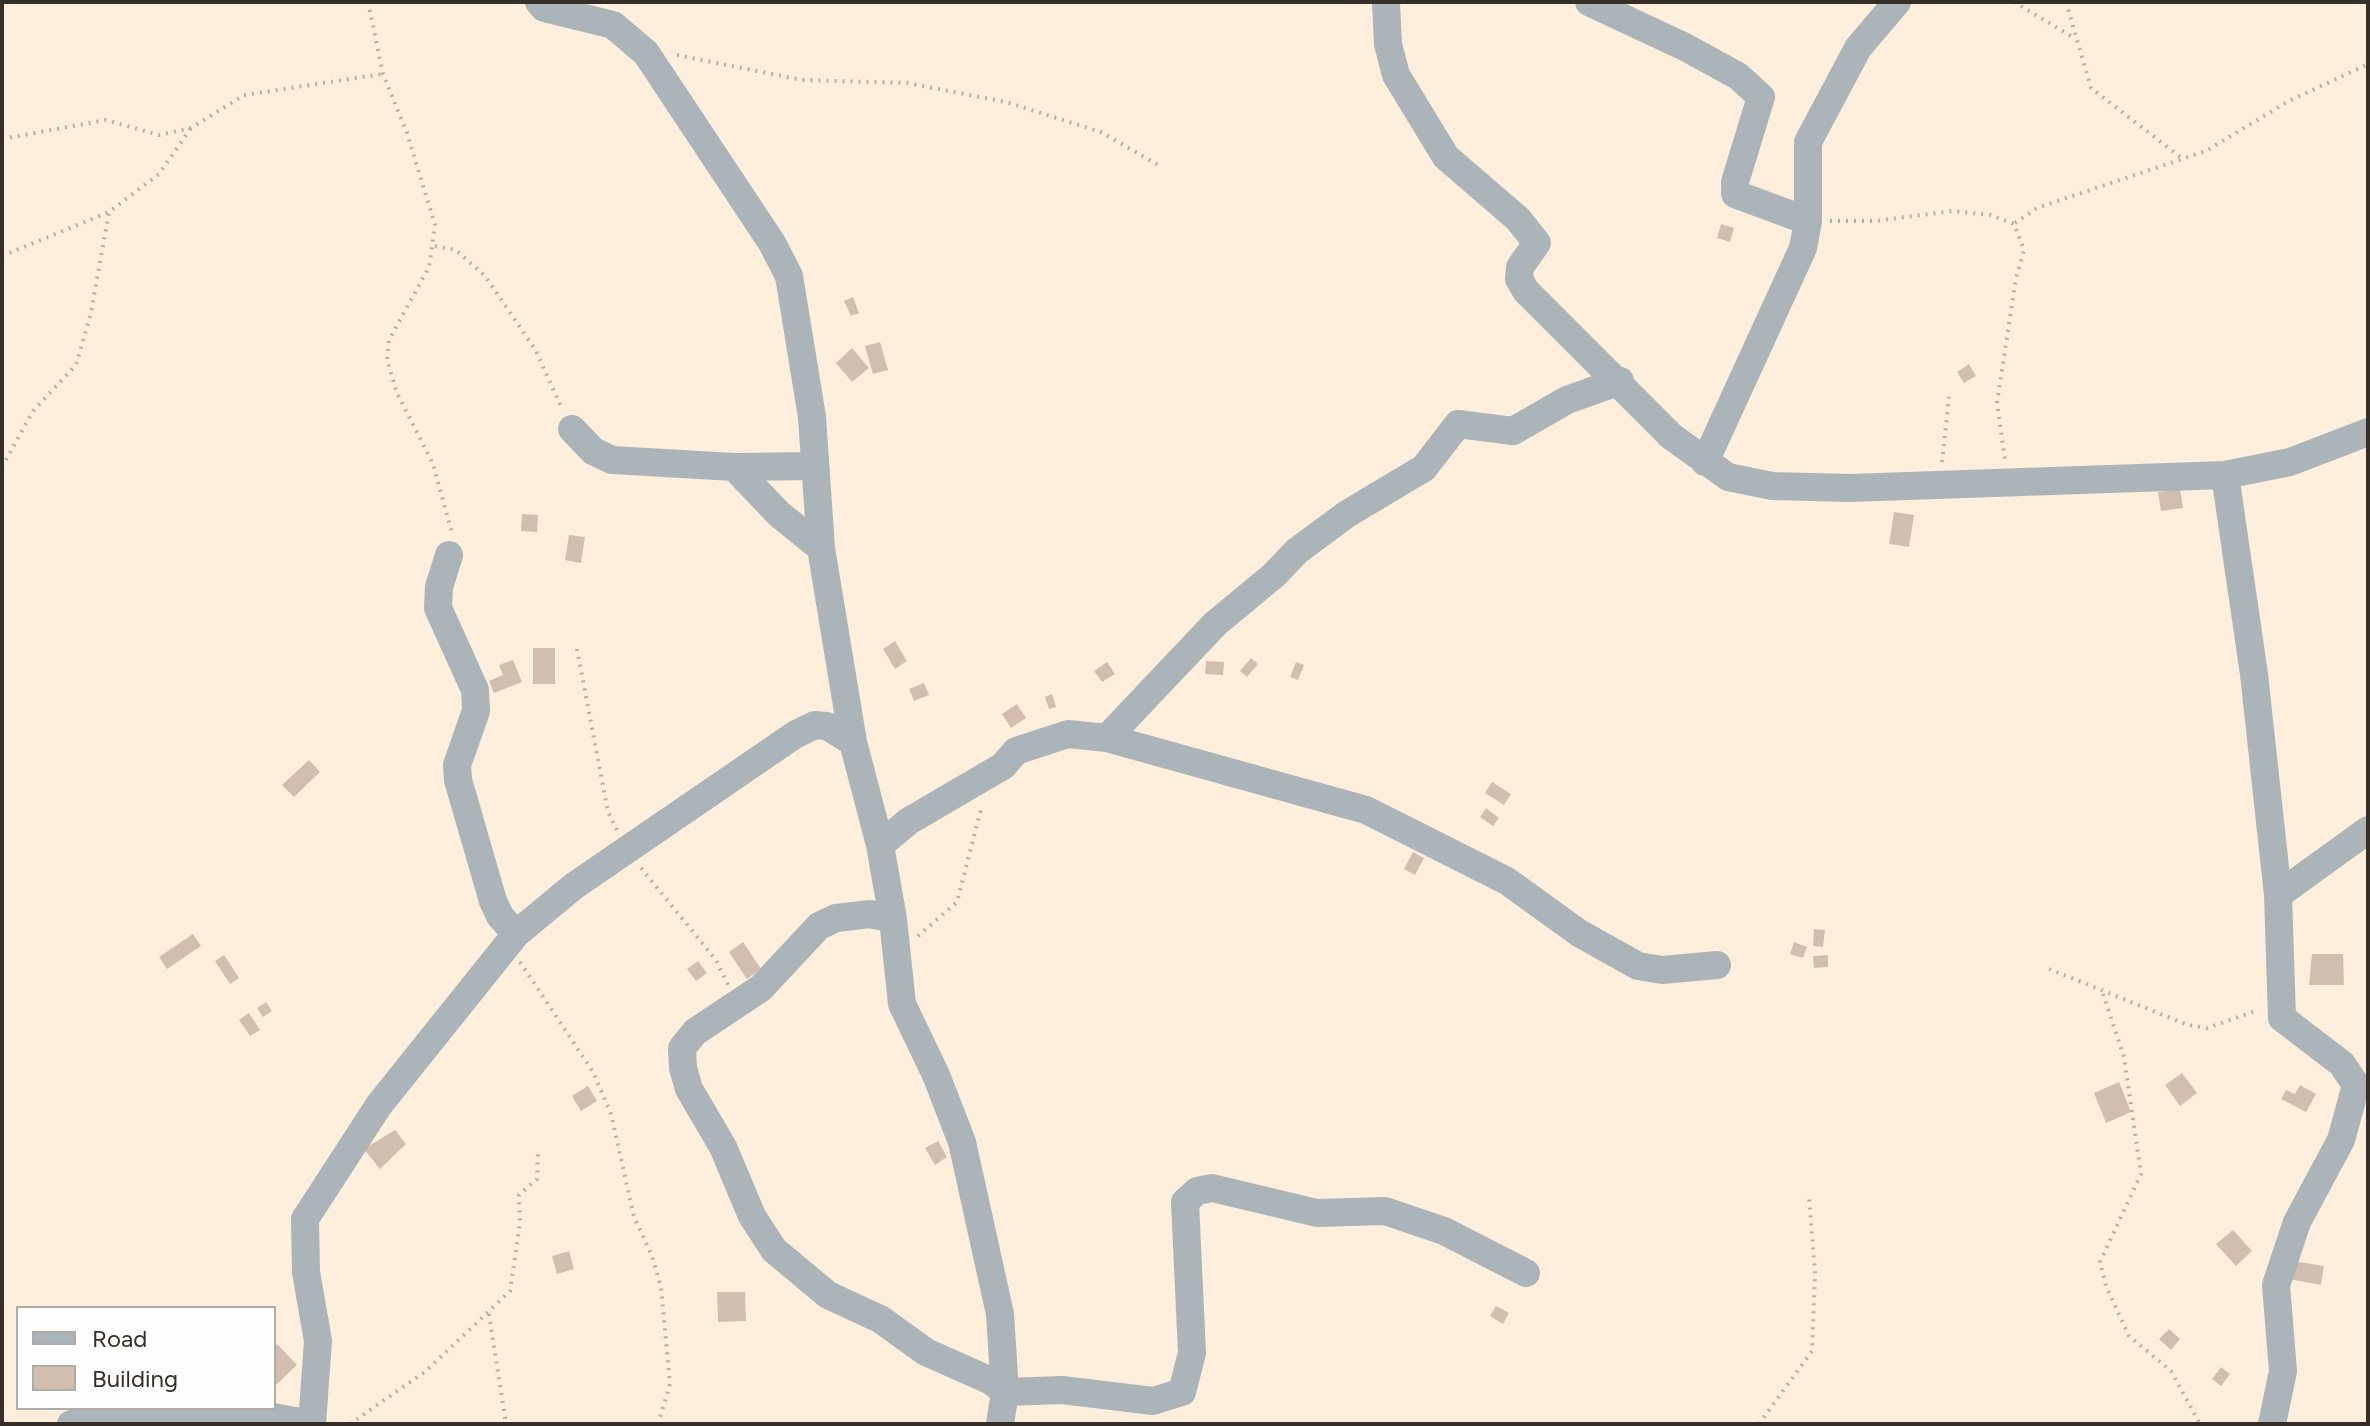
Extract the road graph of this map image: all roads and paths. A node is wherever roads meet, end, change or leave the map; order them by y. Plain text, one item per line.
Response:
1 (368, 2) edge
2 (539, 2) edge
3 (1386, 2) edge
4 (1589, 2) edge
5 (1897, 2) edge
6 (2014, 2) edge
7 (2066, 2) edge
8 (2078, 41) junction
9 (646, 53) junction
10 (2368, 64) edge
11 (383, 74) junction
12 (191, 128) junction
13 (2, 139) edge
14 (2183, 159) junction
15 (1160, 166) dead end
16 (109, 212) junction
17 (1808, 221) junction
18 (2014, 224) junction
19 (435, 246) junction
20 (2, 256) edge
21 (1620, 381) junction
22 (1949, 397) dead end
23 (572, 429) joint
24 (2368, 432) edge
25 (1705, 462) junction
26 (814, 466) junction
27 (2, 467) edge
28 (734, 467) junction
29 (2225, 475) junction
30 (2008, 481) junction
31 (1940, 484) junction
32 (821, 548) junction
33 (449, 555) joint
34 (577, 649) dead end
35 (1107, 738) junction
36 (853, 742) junction
37 (984, 798) dead end
38 (2368, 830) edge
39 (880, 845) junction
40 (627, 851) junction
41 (2278, 895) junction
42 (893, 919) junction
43 (512, 939) junction
44 (897, 957) junction
45 (1717, 965) dead end
46 (2049, 969) dead end
47 (2103, 994) junction
48 (2280, 995) junction
49 (736, 1002) junction
50 (538, 1153) dead end
51 (1809, 1197) dead end
52 (1526, 1273) dead end
53 (489, 1314) junction
54 (1005, 1392) junction
55 (71, 1424) edge
56 (312, 1424) edge
57 (350, 1424) edge
58 (506, 1424) edge
59 (658, 1424) edge
60 (1000, 1424) edge
61 (1759, 1424) edge
62 (2200, 1424) edge
63 (2272, 1424) edge

1 - 11 path
2 - 9 street
3 - 21 street
4 - 17 street
5 - 17 street
6 - 8 path
7 - 8 path
8 - 14 path
9 - 15 path
9 - 26 street
10 - 14 path
11 - 12 path
11 - 19 path
12 - 13 path
12 - 16 path
14 - 18 path
16 - 20 path
16 - 27 path
17 - 18 path
17 - 25 street
18 - 30 path
19 - 23 path
19 - 33 path
21 - 25 street
21 - 35 street
22 - 31 path
23 - 28 street
24 - 29 street
25 - 31 street
26 - 28 street
26 - 32 street
28 - 32 street
29 - 30 street
29 - 41 street
30 - 31 street
32 - 36 street
33 - 43 street
34 - 40 path
35 - 39 street
35 - 45 street
36 - 39 street
36 - 40 street
37 - 44 path
38 - 41 street
39 - 42 street
40 - 43 street
40 - 49 path
41 - 48 street
42 - 44 street
42 - 49 street
43 - 56 street
43 - 59 path
44 - 54 street
46 - 47 path
47 - 48 path
47 - 62 path
48 - 63 street
49 - 54 street
50 - 53 path
51 - 61 path
52 - 54 street
53 - 57 path
53 - 58 path
54 - 60 street
55 - 56 street

